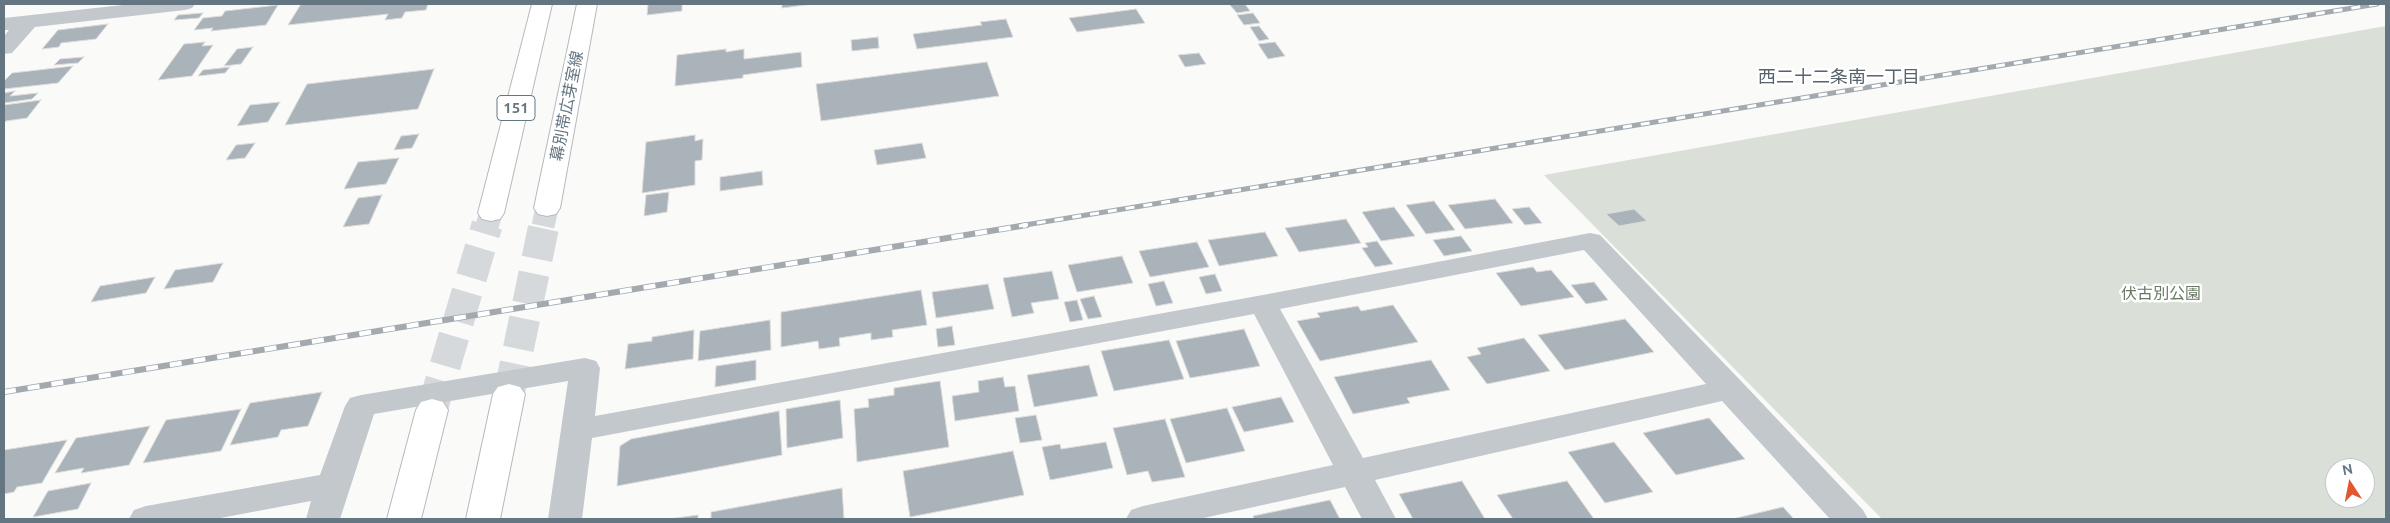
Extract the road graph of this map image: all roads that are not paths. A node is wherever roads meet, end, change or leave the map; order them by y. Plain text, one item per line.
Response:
1 (185, 4) edge
2 (542, 4) edge
3 (587, 4) edge
4 (29, 21) junction
5 (4, 24) edge
6 (4, 48) edge
7 (547, 208) tunnel mouth
8 (491, 213) tunnel mouth
9 (1263, 304) junction
10 (1730, 389) junction
11 (509, 394) tunnel mouth
12 (432, 410) tunnel mouth
13 (577, 430) junction
14 (1353, 474) junction
15 (333, 485) junction
16 (146, 519) edge
17 (323, 519) edge
18 (404, 519) edge
19 (483, 519) edge
20 (565, 519) edge
21 (1143, 519) edge
22 (1379, 519) edge
23 (1851, 519) edge

1 - 4 street
2 - 8 main road, 151
3 - 7 main road, 幕別帯広芽室線
4 - 5 street
4 - 6 street
9 - 10 street
9 - 13 street
9 - 14 street
10 - 14 street
10 - 23 street
11 - 19 main road
12 - 18 main road
13 - 15 street
13 - 20 street
14 - 21 street
14 - 22 street
15 - 16 street
15 - 17 street

